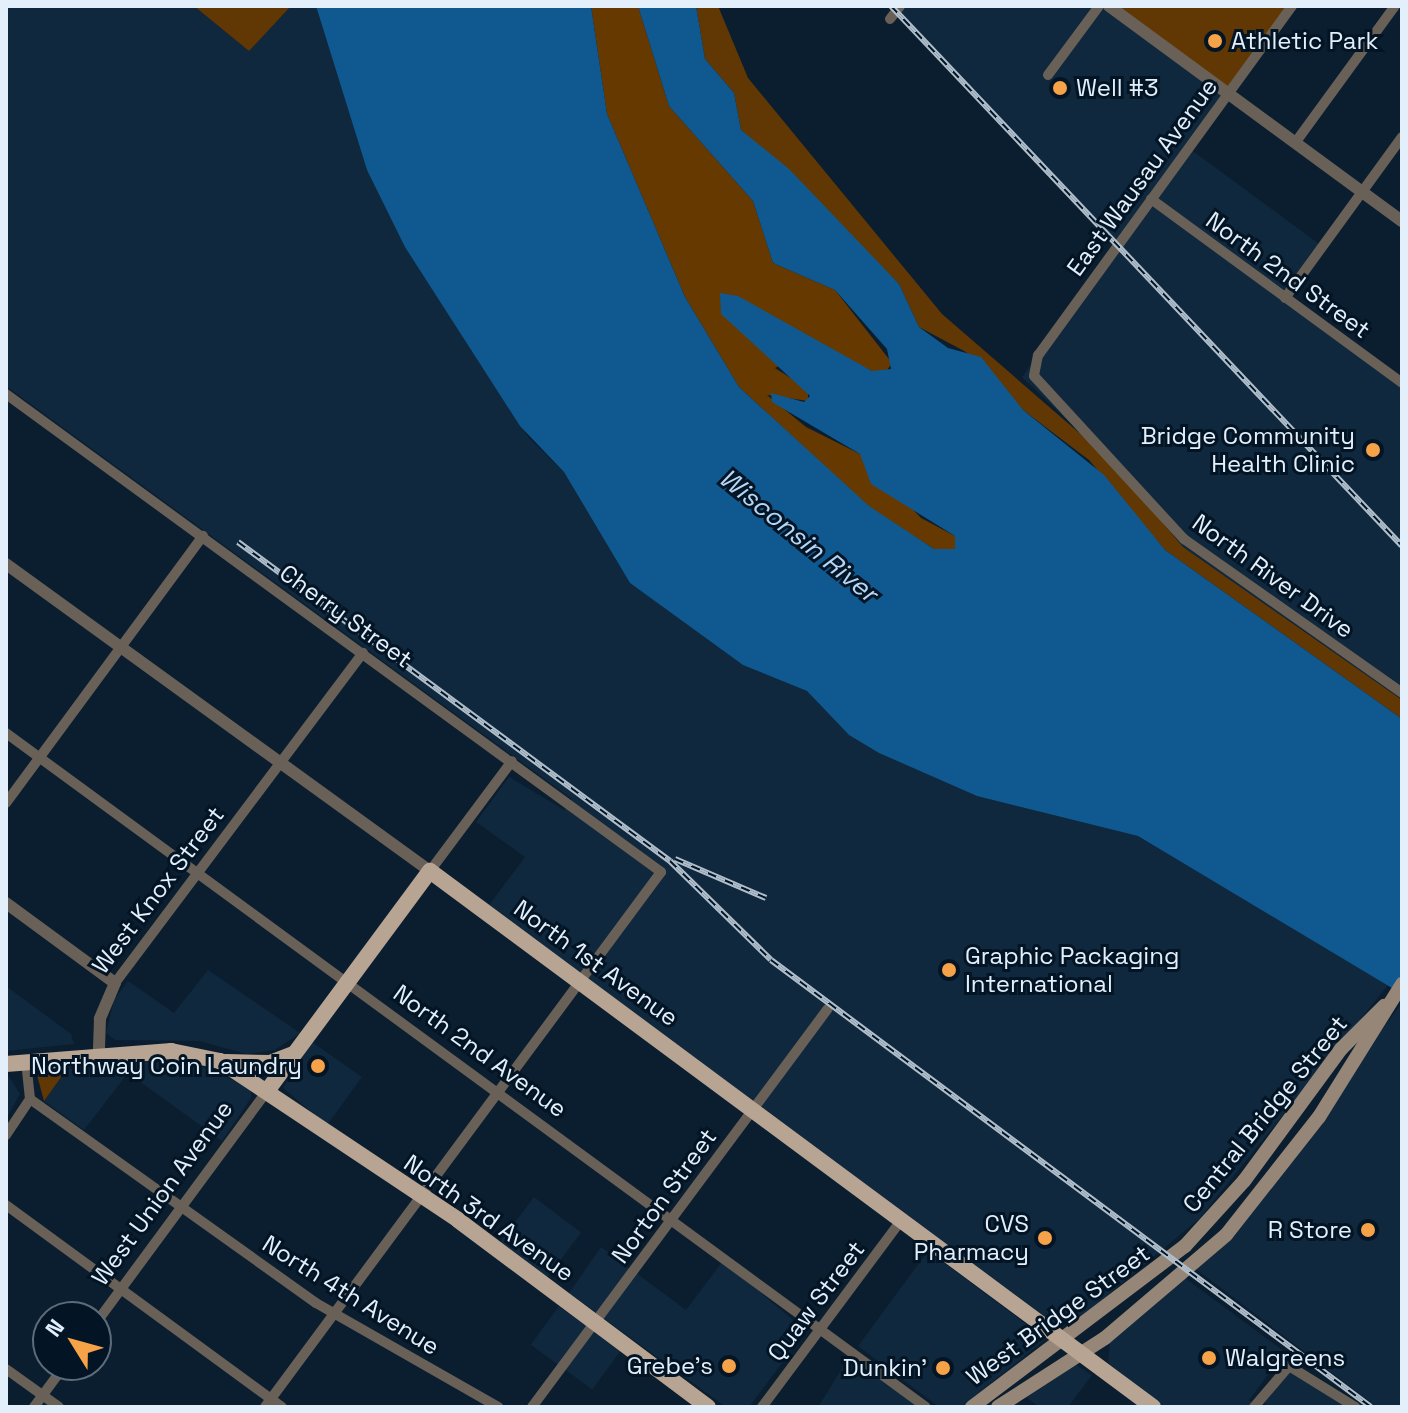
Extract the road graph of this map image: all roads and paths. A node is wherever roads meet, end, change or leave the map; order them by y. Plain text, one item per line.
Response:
1 (900, 6) edge
2 (1099, 6) edge
3 (1109, 6) edge
4 (1292, 6) edge
5 (1395, 6) edge
6 (890, 19) dead end
7 (1048, 75) dead end
8 (1229, 93) junction
9 (1402, 137) edge
10 (1295, 143) junction
11 (1362, 192) junction
12 (1151, 199) junction
13 (1402, 221) edge
14 (1285, 298) junction
15 (1034, 376) joint
16 (1400, 378) edge
17 (6, 394) edge
18 (203, 536) junction
19 (6, 564) edge
20 (121, 650) junction
21 (363, 653) junction
22 (1402, 693) edge
23 (6, 733) edge
24 (40, 758) junction
25 (512, 761) junction
26 (280, 764) junction
27 (6, 803) edge
28 (430, 871) junction
29 (198, 875) junction
30 (6, 903) edge
31 (347, 981) junction
32 (580, 981) junction
33 (115, 983) junction
34 (1402, 984) edge
35 (1390, 1001) junction
36 (828, 1009) dead end
37 (296, 1052) junction
38 (99, 1054) junction
39 (26, 1061) junction
40 (220, 1061) junction
41 (6, 1064) edge
42 (501, 1089) junction
43 (267, 1091) junction
44 (30, 1099) junction
45 (753, 1109) junction
46 (6, 1135) edge
47 (421, 1196) junction
48 (6, 1205) edge
49 (182, 1206) junction
50 (673, 1218) junction
51 (902, 1219) junction
52 (1171, 1259) joint
53 (1187, 1271) joint
54 (121, 1289) junction
55 (112, 1301) edge
56 (335, 1313) junction
57 (595, 1323) junction
58 (821, 1328) junction
59 (1066, 1341) junction
60 (1083, 1354) junction
61 (6, 1369) edge
62 (54, 1381) edge
63 (43, 1396) junction
64 (268, 1403) edge
65 (34, 1407) edge
66 (59, 1407) edge
67 (282, 1407) edge
68 (498, 1407) edge
69 (532, 1407) edge
70 (708, 1407) edge
71 (762, 1407) edge
72 (926, 1407) edge
73 (972, 1407) edge
74 (998, 1407) edge
75 (1153, 1407) edge
76 (1254, 1407) edge
77 (1355, 1407) edge

1 - 6 street
2 - 7 street
3 - 8 street
4 - 8 street, East Wausau Avenue
5 - 10 street
8 - 10 street
8 - 12 street, East Wausau Avenue
9 - 11 street
10 - 11 street
11 - 13 street
11 - 14 street
12 - 14 street, North 2nd Street
12 - 15 street, East Wausau Avenue
14 - 16 street, North 2nd Street
15 - 22 street, North River Drive
17 - 18 street, Cherry Street
18 - 20 street
18 - 21 street, Cherry Street
19 - 20 street, North 1st Avenue
20 - 24 street
20 - 26 street, North 1st Avenue
21 - 25 street, Cherry Street
21 - 26 street, West Knox Street
23 - 24 street, North 2nd Avenue
24 - 27 street
24 - 29 street, North 2nd Avenue
25 - 28 street
25 - 32 street, Cherry Street
26 - 28 street, North 1st Avenue
26 - 29 street, West Knox Street
28 - 31 main road
28 - 32 main road, North 1st Avenue
29 - 31 street, North 2nd Avenue
29 - 33 street, West Knox Street
30 - 33 street
31 - 37 main road
31 - 42 street, North 2nd Avenue
32 - 42 street
32 - 45 main road, North 1st Avenue
33 - 38 street, West Knox Street
34 - 35 main road
35 - 52 main road, Central Bridge Street
35 - 53 main road, Central Bridge Street
36 - 45 street, Norton Street
37 - 40 main road
37 - 43 main road
38 - 39 main road
38 - 40 main road
39 - 41 main road
39 - 44 street
40 - 43 main road, North 3rd Avenue
42 - 47 street
42 - 50 street, North 2nd Avenue
43 - 47 main road, North 3rd Avenue
43 - 49 street, West Union Avenue
44 - 46 street
44 - 49 street, North 4th Avenue
45 - 50 street, Norton Street
45 - 51 main road, North 1st Avenue
47 - 56 street
47 - 57 main road, North 3rd Avenue
48 - 54 street
49 - 54 street, West Union Avenue
49 - 56 street, North 4th Avenue
50 - 57 street, Norton Street
50 - 58 street, North 2nd Avenue
51 - 58 street, Quaw Street
51 - 59 main road, North 1st Avenue
52 - 59 main road, West Bridge Street
53 - 60 main road, West Bridge Street
54 - 55 street, West Union Avenue
54 - 64 street
56 - 64 street
56 - 68 street, North 4th Avenue
57 - 69 street, Norton Street
57 - 70 main road, North 3rd Avenue
58 - 71 street, Quaw Street
58 - 72 street, North 2nd Avenue
59 - 60 main road, North 1st Avenue
59 - 73 main road, West Bridge Street
60 - 74 main road, West Bridge Street
60 - 75 main road, North 1st Avenue
61 - 63 street
62 - 63 street
63 - 65 street
63 - 66 street
64 - 67 street
76 - 77 street

